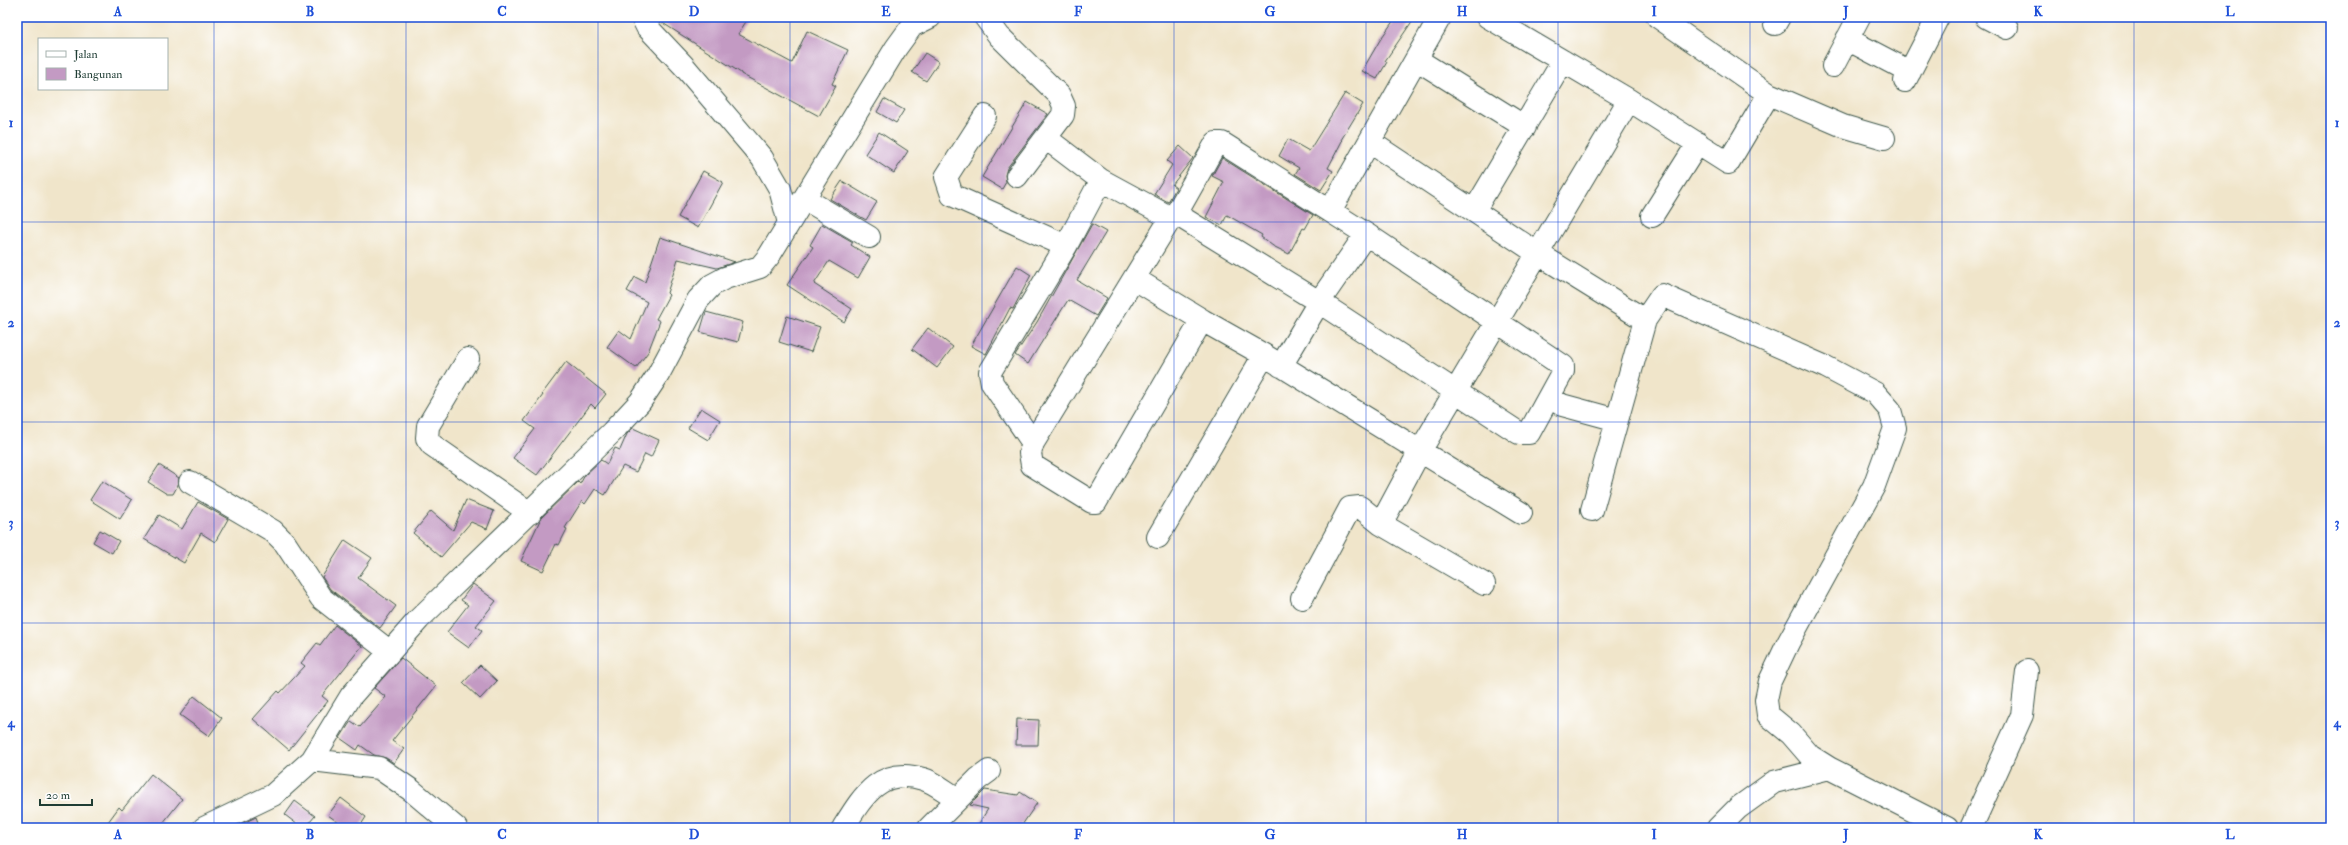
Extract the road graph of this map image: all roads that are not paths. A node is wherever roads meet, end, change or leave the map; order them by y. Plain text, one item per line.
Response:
1 (642, 17) edge
2 (985, 17) edge
3 (1440, 17) edge
4 (1488, 17) edge
5 (1658, 17) edge
6 (1858, 17) edge
7 (1938, 17) edge
8 (1986, 17) edge
9 (914, 20) edge
10 (2007, 28) dead end
11 (1847, 39) junction
12 (1416, 59) junction
13 (1563, 61) junction
14 (1833, 66) dead end
15 (1769, 94) junction
16 (1629, 100) junction
17 (985, 116) dead end
18 (1525, 127) junction
19 (1884, 138) dead end
20 (1047, 139) junction
21 (1370, 142) junction
22 (1698, 144) junction
23 (1017, 176) dead end
24 (1101, 180) junction
25 (805, 199) junction
26 (1330, 211) junction
27 (1474, 211) junction
28 (1173, 216) junction
29 (1652, 216) dead end
30 (789, 223) junction
31 (1366, 234) junction
32 (869, 237) dead end
33 (1066, 246) junction
34 (1537, 253) junction
35 (1135, 279) junction
36 (1319, 302) junction
37 (1202, 320) junction
38 (1645, 320) junction
39 (1497, 322) junction
40 (468, 359) dead end
41 (1272, 361) junction
42 (1457, 392) junction
43 (1549, 397) junction
44 (1617, 420) junction
45 (1033, 443) junction
46 (1420, 451) junction
47 (190, 482) dead end
48 (1592, 510) dead end
49 (530, 513) junction
50 (1521, 513) dead end
51 (1381, 524) junction
52 (1158, 537) dead end
53 (1484, 584) dead end
54 (1302, 598) dead end
55 (390, 652) junction
56 (2026, 671) dead end
57 (312, 760) junction
58 (1829, 768) junction
59 (989, 771) dead end
60 (958, 799) junction
61 (204, 828) edge
62 (456, 828) edge
63 (843, 828) edge
64 (929, 828) edge
65 (1718, 828) edge
66 (1947, 828) edge
67 (1971, 828) edge

1 - 30 street
2 - 20 street
3 - 12 street
4 - 13 street
5 - 15 street
6 - 11 street
7 - 11 street
8 - 10 street
9 - 25 street
11 - 14 street
12 - 18 street
12 - 21 street
13 - 16 street
13 - 18 street
15 - 19 street
15 - 22 street
16 - 22 street
16 - 34 street
17 - 33 street
18 - 27 street
20 - 23 street
20 - 24 street
21 - 26 street
21 - 27 street
22 - 29 street
24 - 28 street
24 - 33 street
25 - 30 street
25 - 32 street
26 - 28 street
26 - 31 street
27 - 34 street
28 - 35 street
28 - 36 street
30 - 49 street
31 - 36 street
31 - 39 street
33 - 45 street
34 - 38 street
34 - 39 street
35 - 37 street
35 - 45 street
36 - 41 street
36 - 42 street
37 - 41 street
37 - 45 street
38 - 44 street
38 - 58 street
39 - 42 street
39 - 43 street
40 - 49 street
41 - 46 street
41 - 52 street
42 - 43 street
42 - 46 street
43 - 44 street
44 - 48 street
46 - 50 street
46 - 51 street
47 - 55 street
49 - 55 street
51 - 53 street
51 - 54 street
55 - 57 street
56 - 67 street
57 - 61 street
57 - 62 street
58 - 65 street
58 - 66 street
59 - 60 street
60 - 63 street
60 - 64 street

